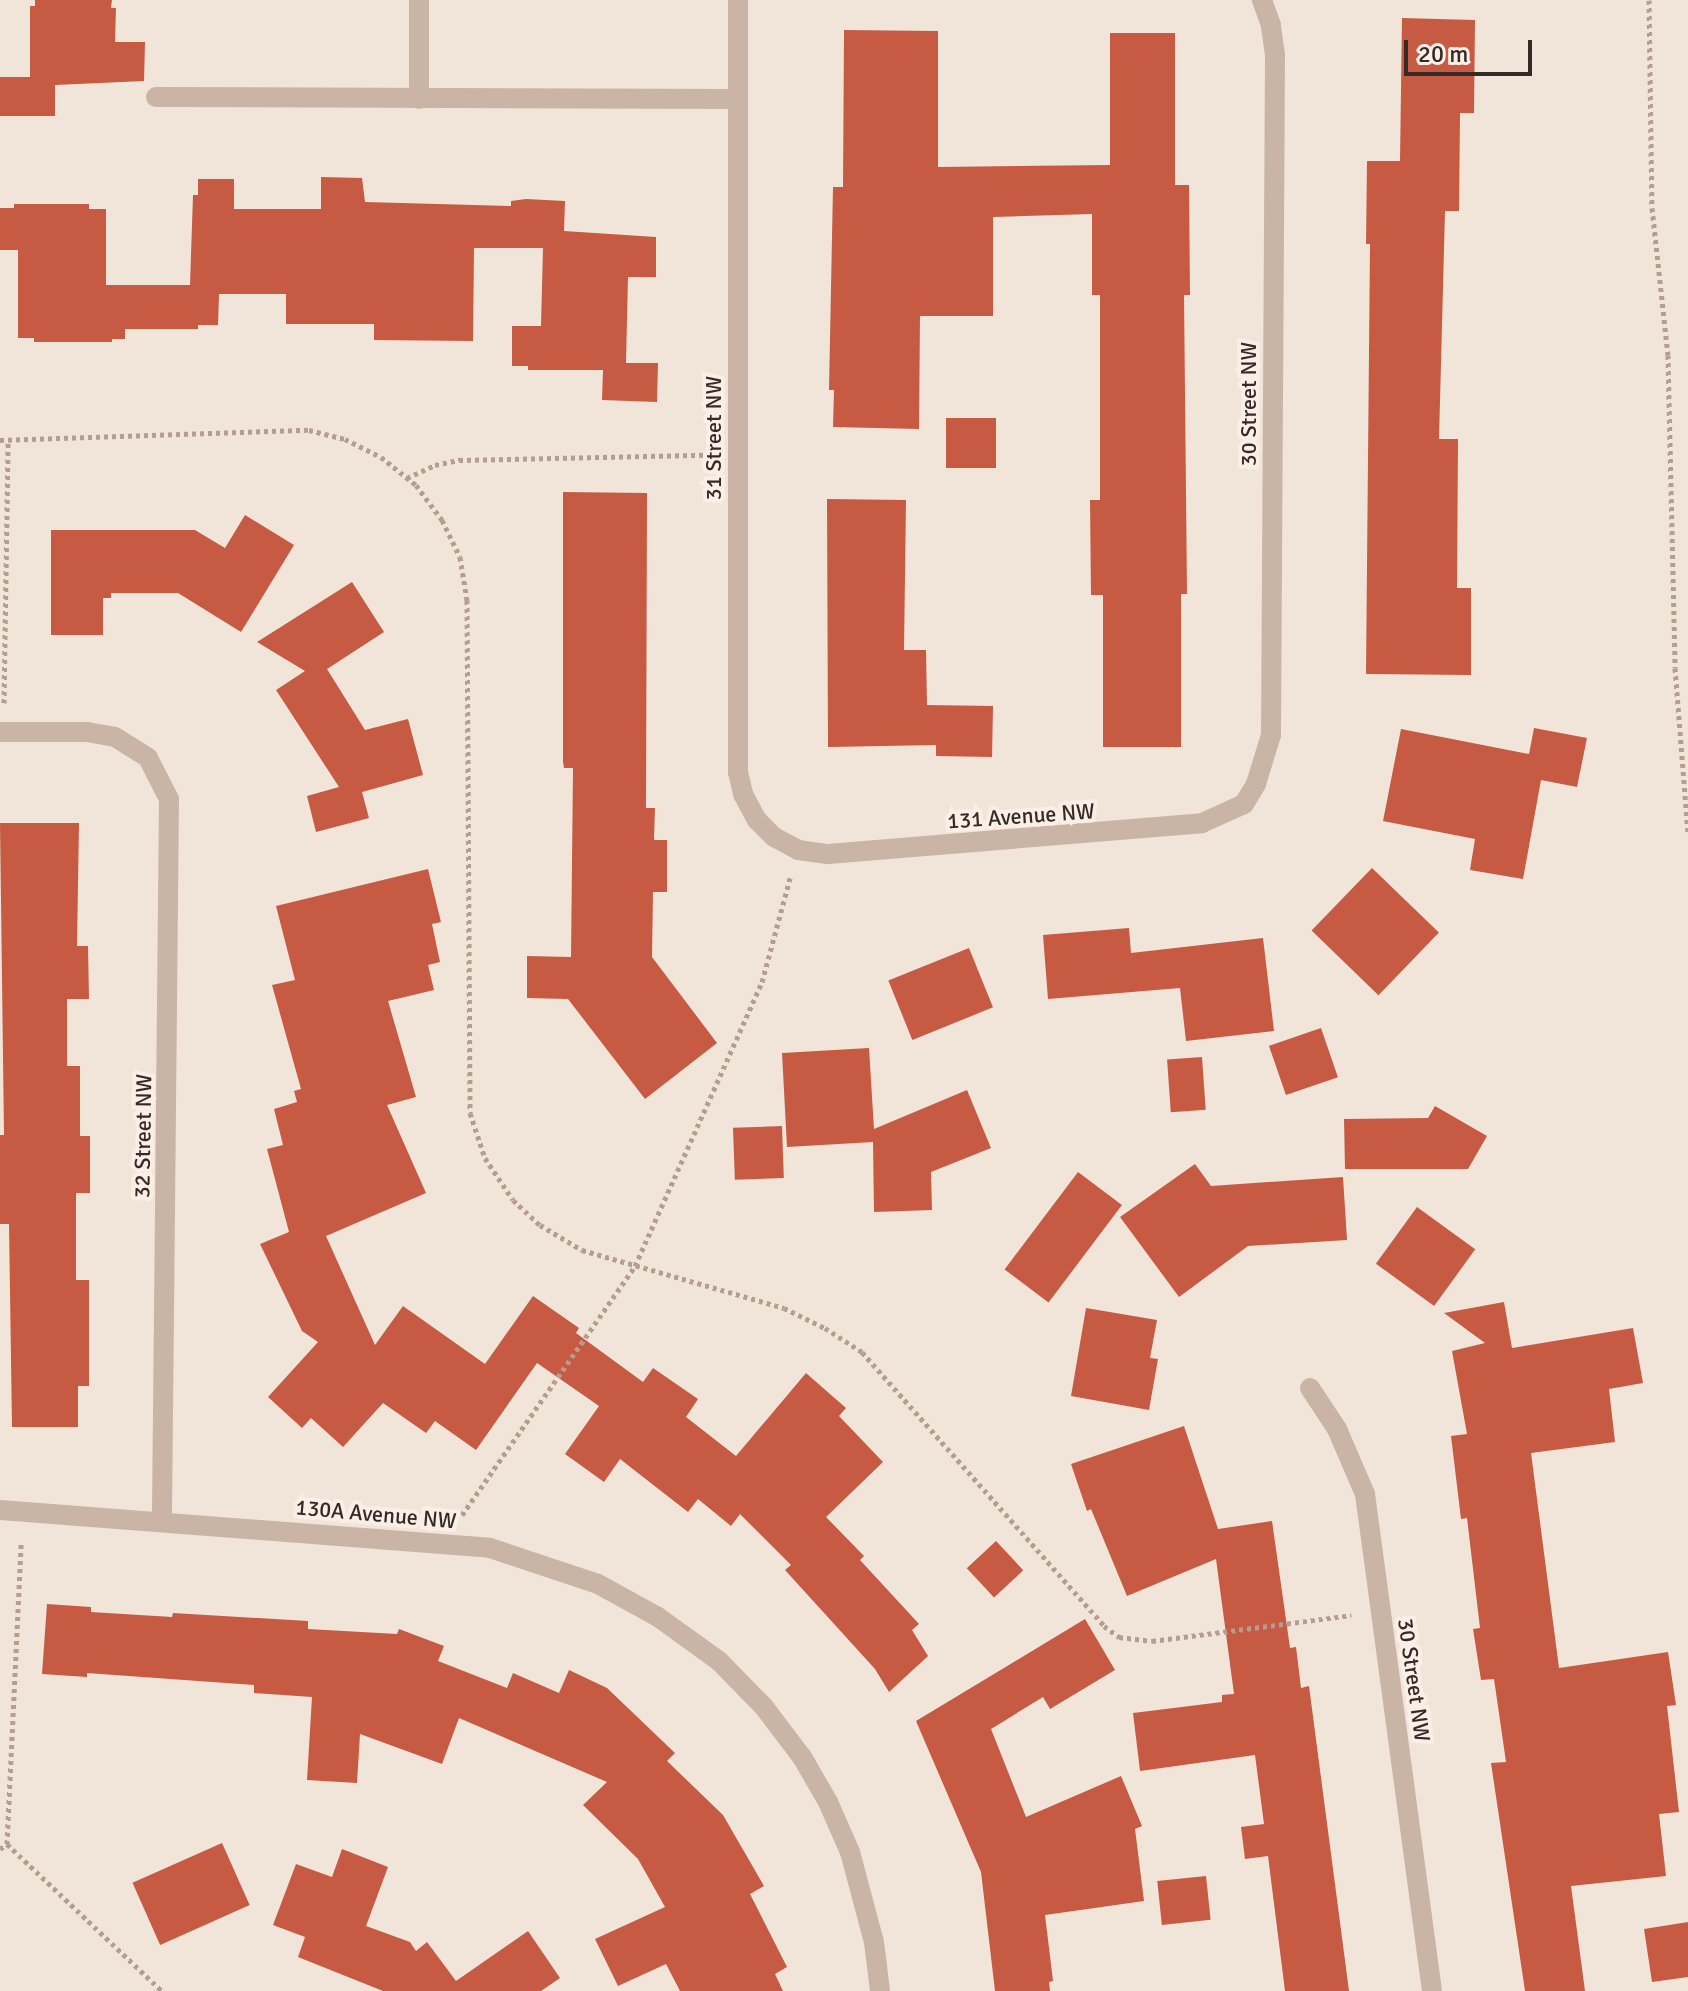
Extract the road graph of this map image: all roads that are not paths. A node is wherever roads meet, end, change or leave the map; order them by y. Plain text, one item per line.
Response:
1 (419, 0) edge
2 (738, 0) edge
3 (1262, 0) edge
4 (156, 97) dead end
5 (419, 99) junction
6 (738, 99) junction
7 (2, 732) edge
8 (1244, 804) joint
9 (798, 850) joint
10 (1310, 1388) dead end
11 (0, 1510) edge
12 (162, 1520) junction
13 (880, 1991) edge
14 (1432, 1991) edge

1 - 5 street
2 - 6 street, 31 Street NW
3 - 8 street, 30 Street NW
4 - 5 street
5 - 6 street
6 - 9 street, 31 Street NW
7 - 12 street, 32 Street NW
8 - 9 street, 131 Avenue NW
10 - 14 street, 30 Street NW
11 - 12 street, 130A Avenue NW
12 - 13 street, 130A Avenue NW

